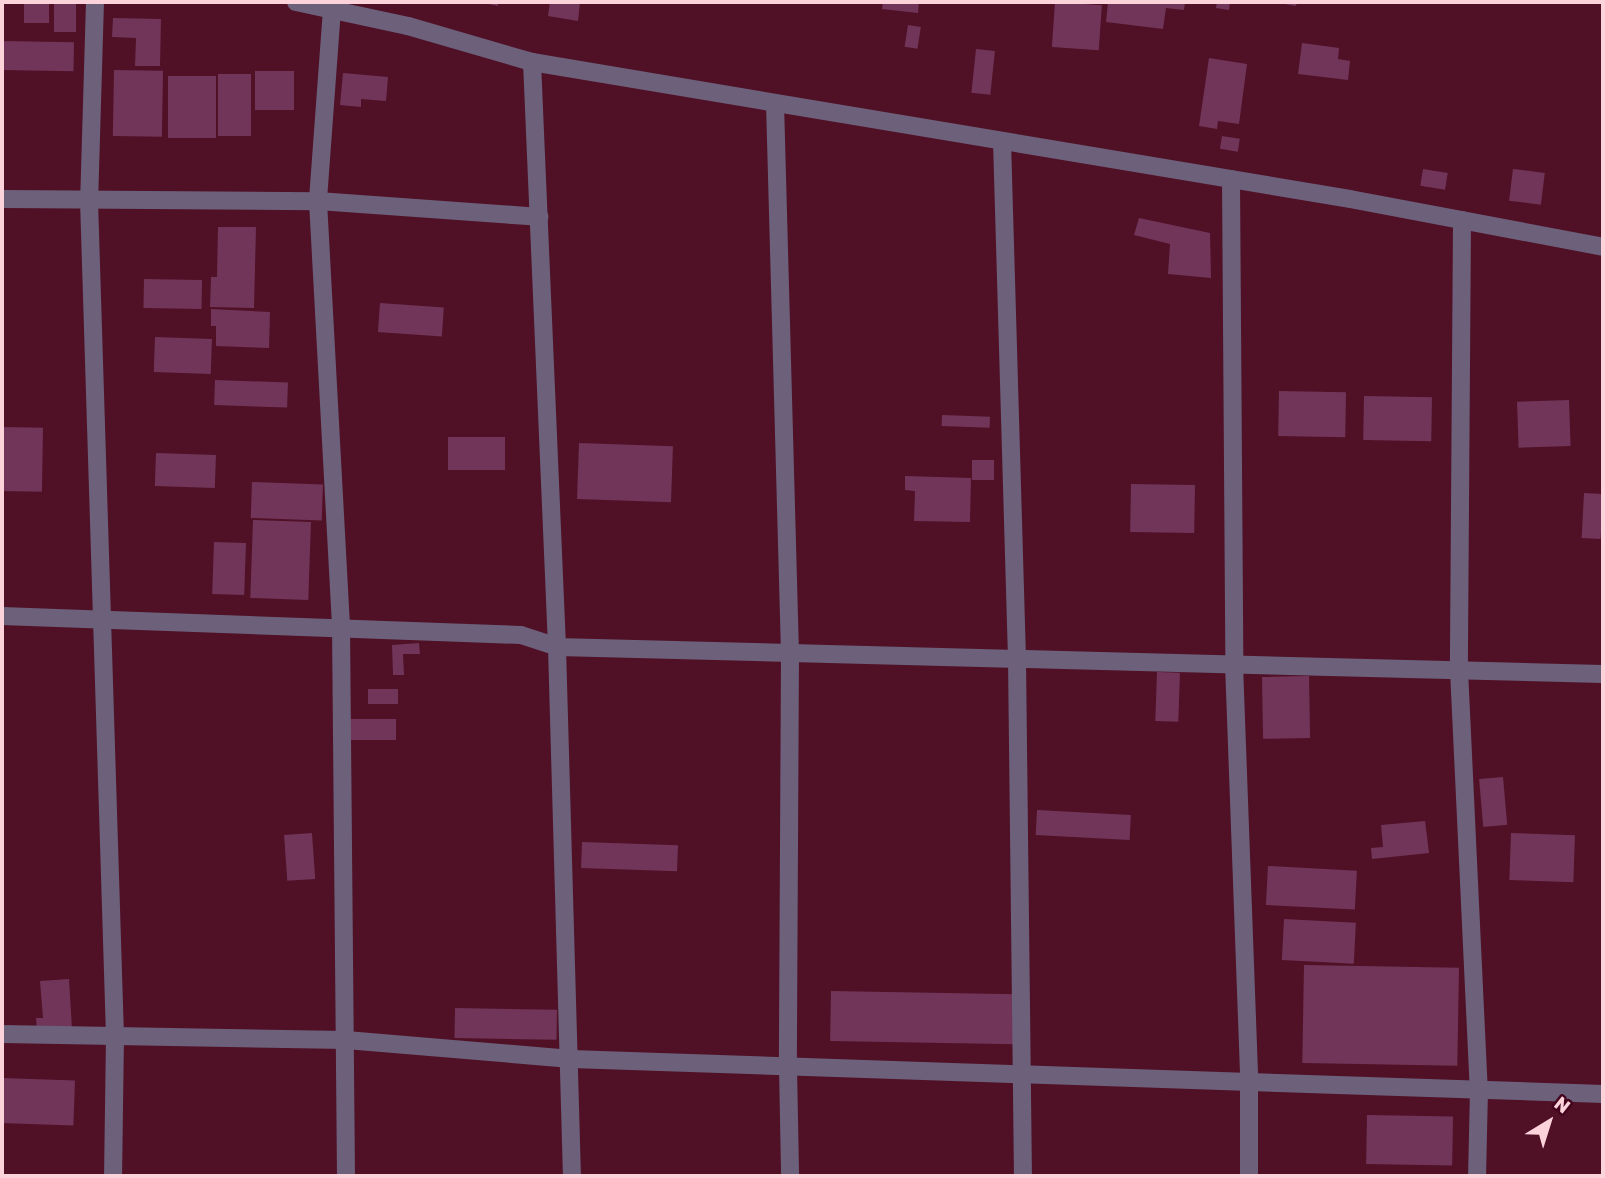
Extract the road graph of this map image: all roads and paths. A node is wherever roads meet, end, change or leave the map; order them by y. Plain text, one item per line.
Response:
1 (95, 2) edge
2 (296, 2) edge
3 (332, 9) junction
4 (532, 62) junction
5 (775, 103) junction
6 (1002, 141) junction
7 (1231, 179) junction
8 (2, 199) edge
9 (89, 200) junction
10 (318, 201) junction
11 (539, 217) junction
12 (1462, 220) junction
13 (1603, 247) edge
14 (2, 616) edge
15 (104, 621) junction
16 (341, 626) junction
17 (557, 647) junction
18 (790, 653) junction
19 (1017, 659) junction
20 (1234, 664) junction
21 (1459, 670) junction
22 (1603, 674) edge
23 (2, 1034) edge
24 (115, 1036) junction
25 (346, 1040) junction
26 (571, 1059) junction
27 (788, 1067) junction
28 (1022, 1074) junction
29 (1249, 1082) junction
30 (1479, 1090) junction
31 (1603, 1094) edge
32 (113, 1176) edge
33 (345, 1176) edge
34 (572, 1176) edge
35 (790, 1176) edge
36 (1023, 1176) edge
37 (1249, 1176) edge
38 (1478, 1176) edge

1 - 9 street
2 - 3 street
3 - 4 street
3 - 10 street
4 - 5 street
4 - 11 street
5 - 6 street
5 - 18 street
6 - 7 street
6 - 19 street
7 - 12 street
7 - 20 street
8 - 9 street
9 - 10 street
9 - 15 street
10 - 11 street
10 - 16 street
11 - 17 street
12 - 13 street
12 - 21 street
14 - 15 street
15 - 16 street
15 - 24 street
16 - 17 street
16 - 25 street
17 - 18 street
17 - 26 street
18 - 19 street
18 - 27 street
19 - 20 street
19 - 28 street
20 - 21 street
20 - 29 street
21 - 22 street
21 - 30 street
23 - 24 street
24 - 25 street
24 - 32 street
25 - 26 street
25 - 33 street
26 - 27 street
26 - 34 street
27 - 28 street
27 - 35 street
28 - 29 street
28 - 36 street
29 - 30 street
29 - 37 street
30 - 31 street
30 - 38 street

